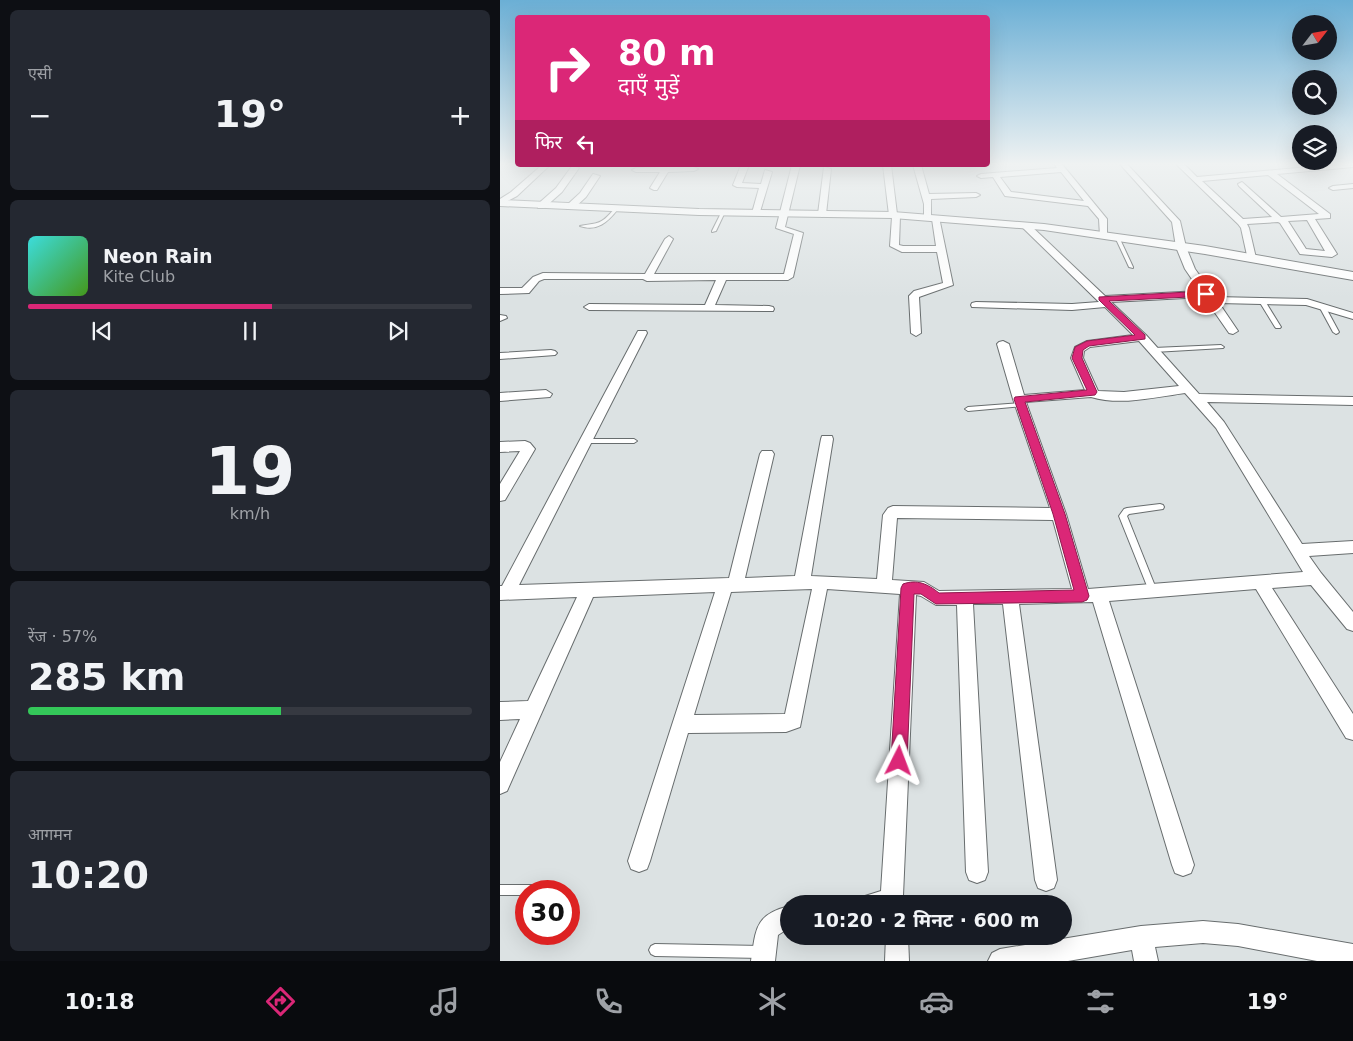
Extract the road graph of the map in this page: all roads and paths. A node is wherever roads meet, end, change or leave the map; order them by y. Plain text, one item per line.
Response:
1 (589, 208) edge
2 (758, 208) edge
3 (786, 208) edge
4 (823, 208) edge
5 (894, 208) edge
6 (929, 208) edge
7 (1094, 208) edge
8 (1164, 208) edge
9 (1227, 208) edge
10 (1268, 208) edge
11 (1316, 208) edge
12 (616, 209) junction
13 (723, 212) junction
14 (756, 213) junction
15 (785, 214) junction
16 (822, 214) junction
17 (895, 216) junction
18 (932, 218) junction
19 (1310, 218) junction
20 (1281, 220) junction
21 (1241, 222) junction
22 (582, 226) dead end
23 (1026, 226) junction
24 (714, 231) dead end
25 (1104, 236) junction
26 (1117, 237) junction
27 (669, 239) dead end
28 (1181, 247) junction
29 (940, 249) junction
30 (1251, 258) junction
31 (1131, 267) dead end
32 (1353, 276) edge
33 (647, 278) junction
34 (722, 278) junction
35 (500, 292) edge
36 (1208, 297) junction
37 (1104, 301) junction
38 (1262, 301) junction
39 (976, 305) dead end
40 (589, 307) dead end
41 (709, 308) junction
42 (1324, 308) junction
43 (769, 309) dead end
44 (1353, 316) edge
45 (1278, 327) dead end
46 (1232, 331) dead end
47 (1336, 332) dead end
48 (642, 333) dead end
49 (916, 333) dead end
50 (1142, 337) junction
51 (1003, 344) dead end
52 (1221, 347) dead end
53 (1154, 350) junction
54 (551, 352) dead end
55 (500, 356) edge
56 (1091, 393) junction
57 (1192, 393) junction
58 (546, 394) dead end
59 (500, 397) edge
60 (1353, 401) edge
61 (1020, 402) junction
62 (968, 409) dead end
63 (827, 439) dead end
64 (584, 441) junction
65 (634, 442) dead end
66 (500, 447) edge
67 (767, 454) dead end
68 (500, 496) edge
69 (1160, 507) dead end
70 (1059, 514) junction
71 (1353, 547) edge
72 (1298, 550) junction
73 (1315, 578) junction
74 (802, 582) junction
75 (821, 582) junction
76 (1260, 582) junction
77 (730, 585) junction
78 (884, 585) junction
79 (908, 588) junction
80 (588, 590) junction
81 (1153, 590) junction
82 (503, 593) edge
83 (1091, 595) junction
84 (1010, 597) junction
85 (965, 598) junction
86 (1353, 624) edge
87 (534, 710) junction
88 (500, 711) edge
89 (682, 724) junction
90 (1353, 730) edge
91 (500, 784) edge
92 (639, 861) dead end
93 (1183, 865) dead end
94 (977, 872) dead end
95 (1046, 880) dead end
96 (500, 890) edge
97 (515, 890) edge
98 (886, 895) edge
99 (780, 920) edge
100 (1141, 937) junction
101 (897, 945) edge
102 (655, 950) dead end
103 (1353, 956) edge
104 (764, 957) edge
105 (897, 961) edge
106 (1000, 961) edge
107 (1146, 961) edge

1 - 12 street
2 - 14 street
3 - 15 street
4 - 16 street
5 - 17 street
6 - 18 street
7 - 25 street
8 - 28 street
9 - 21 street
10 - 20 street
11 - 19 street
12 - 13 street
12 - 22 lane
13 - 14 street
13 - 24 lane
14 - 15 street
15 - 16 street
15 - 34 street
16 - 17 street
17 - 18 street
17 - 29 street
18 - 23 street
18 - 29 street
19 - 20 street
19 - 20 street
20 - 21 street
21 - 30 street
23 - 25 street
23 - 37 street
25 - 26 street
26 - 28 street
26 - 31 lane
27 - 33 street
28 - 30 street
28 - 36 street
29 - 49 street
30 - 32 street
33 - 34 street
33 - 35 street
34 - 41 street
36 - 37 street
36 - 38 street
36 - 46 street
37 - 39 street
37 - 50 street
38 - 42 street
38 - 45 lane
40 - 41 street
41 - 43 street
42 - 44 street
42 - 47 lane
48 - 64 street
50 - 53 street
50 - 56 street
51 - 61 street
52 - 53 lane
53 - 57 street
54 - 55 street
56 - 57 street
56 - 61 street
57 - 60 street
57 - 72 street
58 - 59 street
61 - 62 lane
61 - 70 street
63 - 74 street
64 - 65 lane
64 - 82 street
66 - 68 street
67 - 77 street
69 - 81 lane
70 - 78 street
70 - 83 street
71 - 72 street
72 - 73 street
73 - 76 street
73 - 86 street
74 - 75 street
74 - 77 street
75 - 78 street
75 - 89 street
76 - 81 street
76 - 90 street
77 - 80 street
77 - 89 street
78 - 79 street
79 - 85 street
79 - 98 street
80 - 82 street
80 - 87 street
81 - 83 street
83 - 84 street
83 - 93 street
84 - 85 street
84 - 95 street
85 - 94 street
87 - 88 street
87 - 91 street
89 - 92 street
96 - 97 lane
99 - 104 street
100 - 103 street
100 - 106 street
100 - 107 street
101 - 105 street
102 - 104 lane

